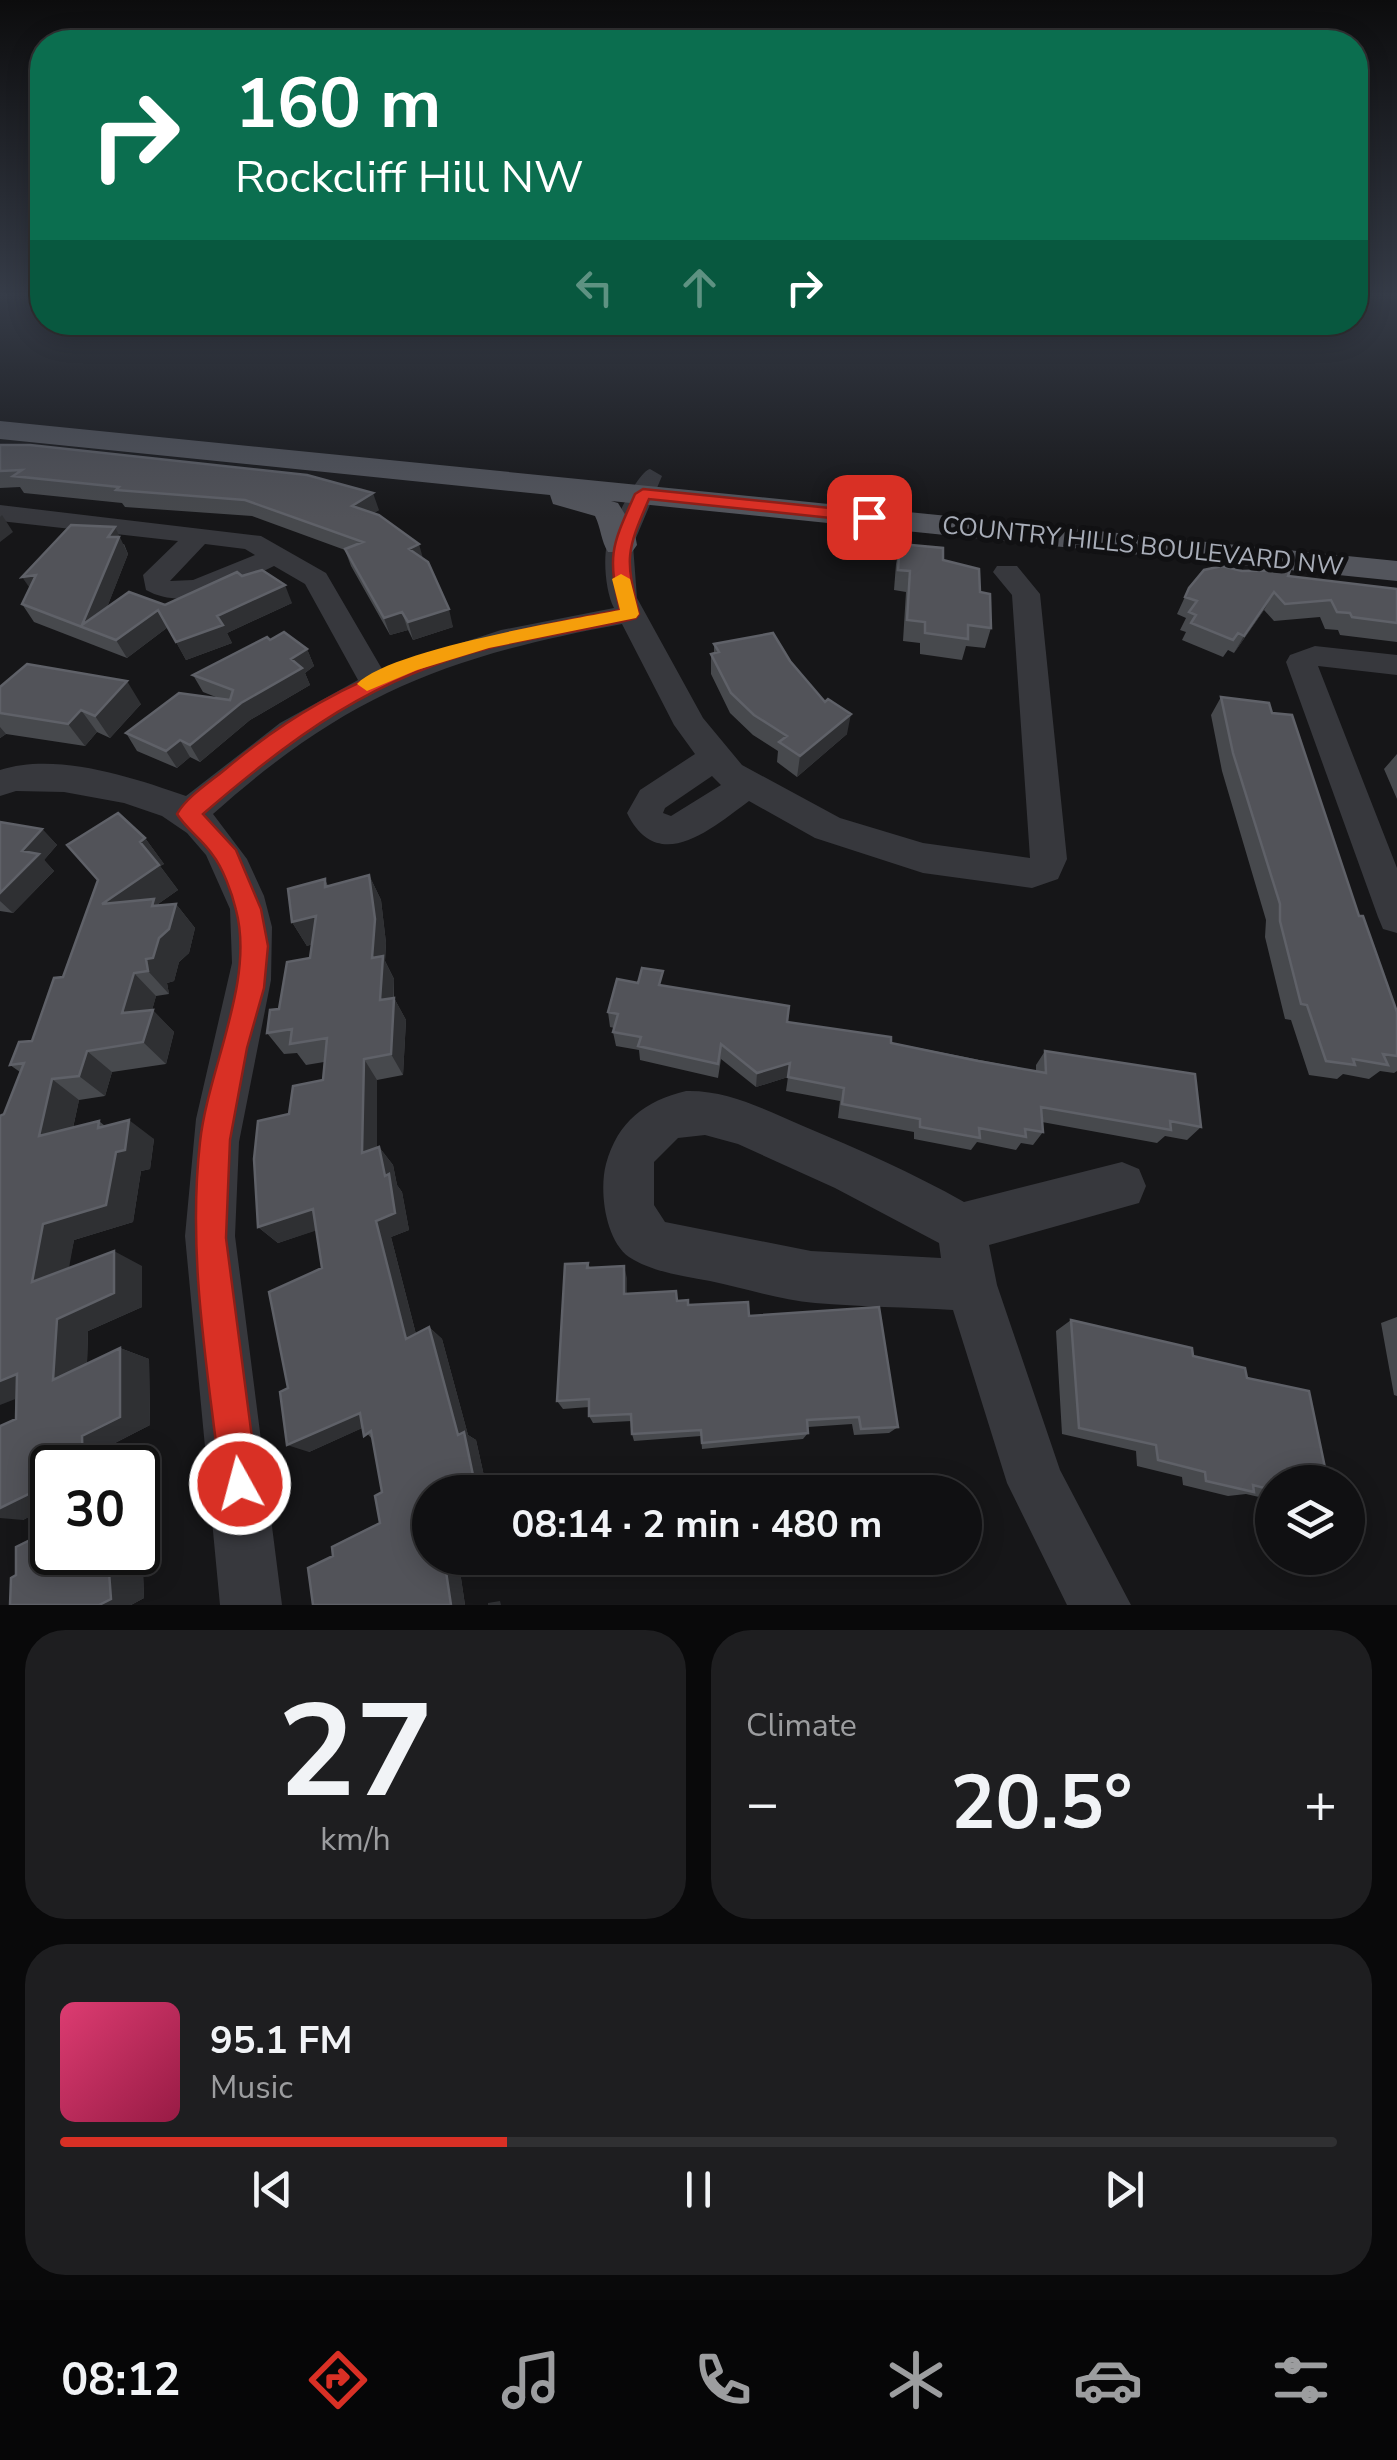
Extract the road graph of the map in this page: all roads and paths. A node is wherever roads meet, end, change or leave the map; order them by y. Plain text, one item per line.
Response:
1 (0, 430) edge
2 (352, 464) junction
3 (480, 479) junction
4 (646, 485) junction
5 (0, 513) edge
6 (200, 535) junction
7 (620, 545) junction
8 (1397, 552) edge
9 (276, 555) junction
10 (1397, 571) edge
11 (1007, 572) dead end
12 (630, 614) junction
13 (1397, 665) edge
14 (374, 681) junction
15 (715, 757) junction
16 (0, 783) edge
17 (746, 785) junction
18 (189, 814) junction
19 (1397, 917) edge
20 (1122, 1186) dead end
21 (961, 1228) junction
22 (971, 1285) junction
23 (251, 1605) edge
24 (1100, 1605) edge

1 - 2 main road, COUNTRY HILLS BOULEVARD NW
2 - 3 main road, COUNTRY HILLS BOULEVARD NW
2 - 4 main road, COUNTRY HILLS BOULEVARD NW
3 - 4 main road, COUNTRY HILLS BOULEVARD NW
3 - 7 main road
4 - 7 street
4 - 8 main road, COUNTRY HILLS BOULEVARD NW
4 - 10 main road, COUNTRY HILLS BOULEVARD NW
5 - 6 street
6 - 9 street
6 - 9 street
7 - 12 street
9 - 14 street
11 - 17 street
12 - 14 street
12 - 15 street
13 - 19 street
14 - 18 street
15 - 17 street
15 - 17 street
16 - 18 street
18 - 23 street
20 - 21 street
21 - 22 street
21 - 22 street
22 - 24 street

